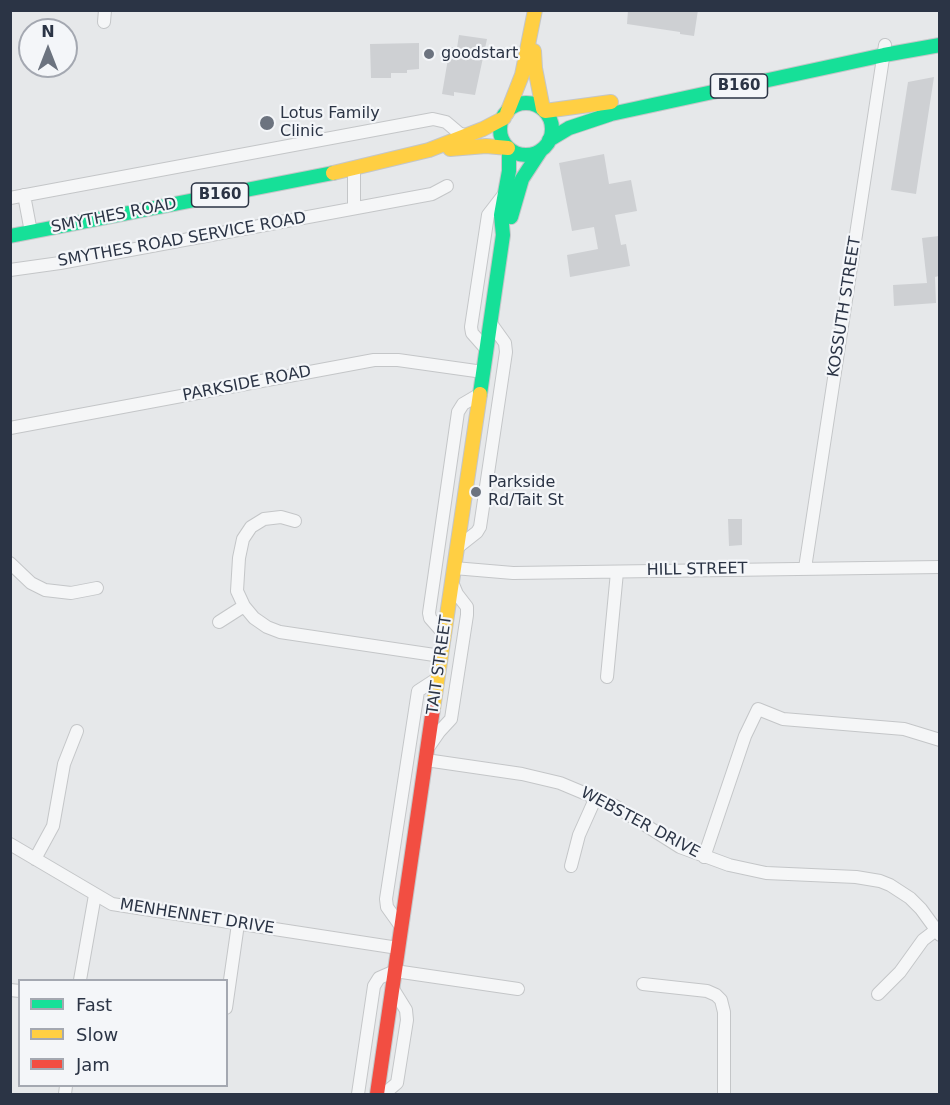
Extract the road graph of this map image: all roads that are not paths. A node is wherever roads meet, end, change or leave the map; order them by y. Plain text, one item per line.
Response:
1 (534, 17) edge
2 (939, 34) edge
3 (939, 45) edge
4 (884, 50) junction
5 (544, 110) junction
6 (505, 116) junction
7 (467, 136) junction
8 (545, 145) junction
9 (508, 149) junction
10 (429, 150) junction
11 (354, 169) junction
12 (447, 186) dead end
13 (505, 192) junction
14 (24, 195) junction
15 (10, 198) edge
16 (354, 208) junction
17 (31, 232) junction
18 (10, 236) edge
19 (503, 236) junction
20 (10, 270) edge
21 (490, 322) junction
22 (487, 350) junction
23 (483, 372) junction
24 (480, 394) junction
25 (10, 428) edge
26 (295, 521) dead end
27 (458, 547) junction
28 (10, 563) edge
29 (939, 567) edge
30 (805, 568) junction
31 (617, 572) junction
32 (453, 575) junction
33 (97, 588) dead end
34 (244, 606) junction
35 (219, 622) dead end
36 (445, 635) junction
37 (441, 656) junction
38 (607, 677) dead end
39 (438, 678) junction
40 (77, 731) dead end
41 (939, 740) edge
42 (427, 754) junction
43 (596, 797) junction
44 (10, 844) edge
45 (704, 857) junction
46 (35, 859) junction
47 (572, 866) dead end
48 (94, 895) junction
49 (238, 924) junction
50 (402, 928) junction
51 (938, 932) edge
52 (398, 948) junction
53 (395, 971) junction
54 (80, 979) edge
55 (643, 984) dead end
56 (393, 989) junction
57 (518, 989) dead end
58 (228, 994) edge
59 (878, 994) dead end
60 (358, 1095) edge
61 (377, 1095) edge
62 (384, 1095) edge
63 (724, 1095) edge

1 - 5 main road
1 - 6 main road
2 - 4 main road, B160
3 - 4 main road, B160
4 - 5 main road, B160
4 - 8 main road, B160
4 - 30 street, KOSSUTH STREET
5 - 6 main road, B160
5 - 8 main road
6 - 7 main road, SMYTHES ROAD / B160
6 - 9 main road
7 - 10 main road, SMYTHES ROAD / B160
7 - 14 street
8 - 9 main road, B160
8 - 19 main road, TAIT STREET
9 - 10 main road, SMYTHES ROAD / B160
9 - 13 main road, TAIT STREET
10 - 11 main road, SMYTHES ROAD / B160
11 - 16 street
11 - 17 main road, SMYTHES ROAD / B160
12 - 16 street, SMYTHES ROAD SERVICE ROAD
13 - 19 main road, TAIT STREET
13 - 22 street
14 - 15 street
14 - 17 street
16 - 20 street, SMYTHES ROAD SERVICE ROAD
17 - 18 main road, SMYTHES ROAD / B160
19 - 21 main road, TAIT STREET
21 - 22 main road, TAIT STREET
21 - 27 street
22 - 23 main road, TAIT STREET
23 - 24 main road, TAIT STREET
23 - 25 street, PARKSIDE ROAD
24 - 27 main road, TAIT STREET
24 - 36 street
26 - 34 street
27 - 32 main road, TAIT STREET
28 - 33 street
29 - 30 street, HILL STREET
30 - 31 street, HILL STREET
31 - 32 street, HILL STREET
31 - 38 street
32 - 36 main road, TAIT STREET
32 - 42 street
34 - 35 street
34 - 37 street
36 - 37 main road, TAIT STREET
37 - 39 main road, TAIT STREET
39 - 42 main road, TAIT STREET
39 - 50 street
40 - 46 street
41 - 45 street
42 - 43 street, WEBSTER DRIVE
42 - 50 main road, TAIT STREET
43 - 45 street, WEBSTER DRIVE
43 - 47 street
44 - 46 street, MENHENNET DRIVE
45 - 51 street, WEBSTER DRIVE
46 - 48 street, MENHENNET DRIVE
48 - 49 street, MENHENNET DRIVE
48 - 54 street
49 - 52 street, MENHENNET DRIVE
49 - 58 street
50 - 52 main road, TAIT STREET
51 - 59 street
52 - 53 main road, TAIT STREET
53 - 56 main road, TAIT STREET
53 - 57 street
53 - 60 street
55 - 63 street
56 - 61 main road, TAIT STREET
56 - 62 street

